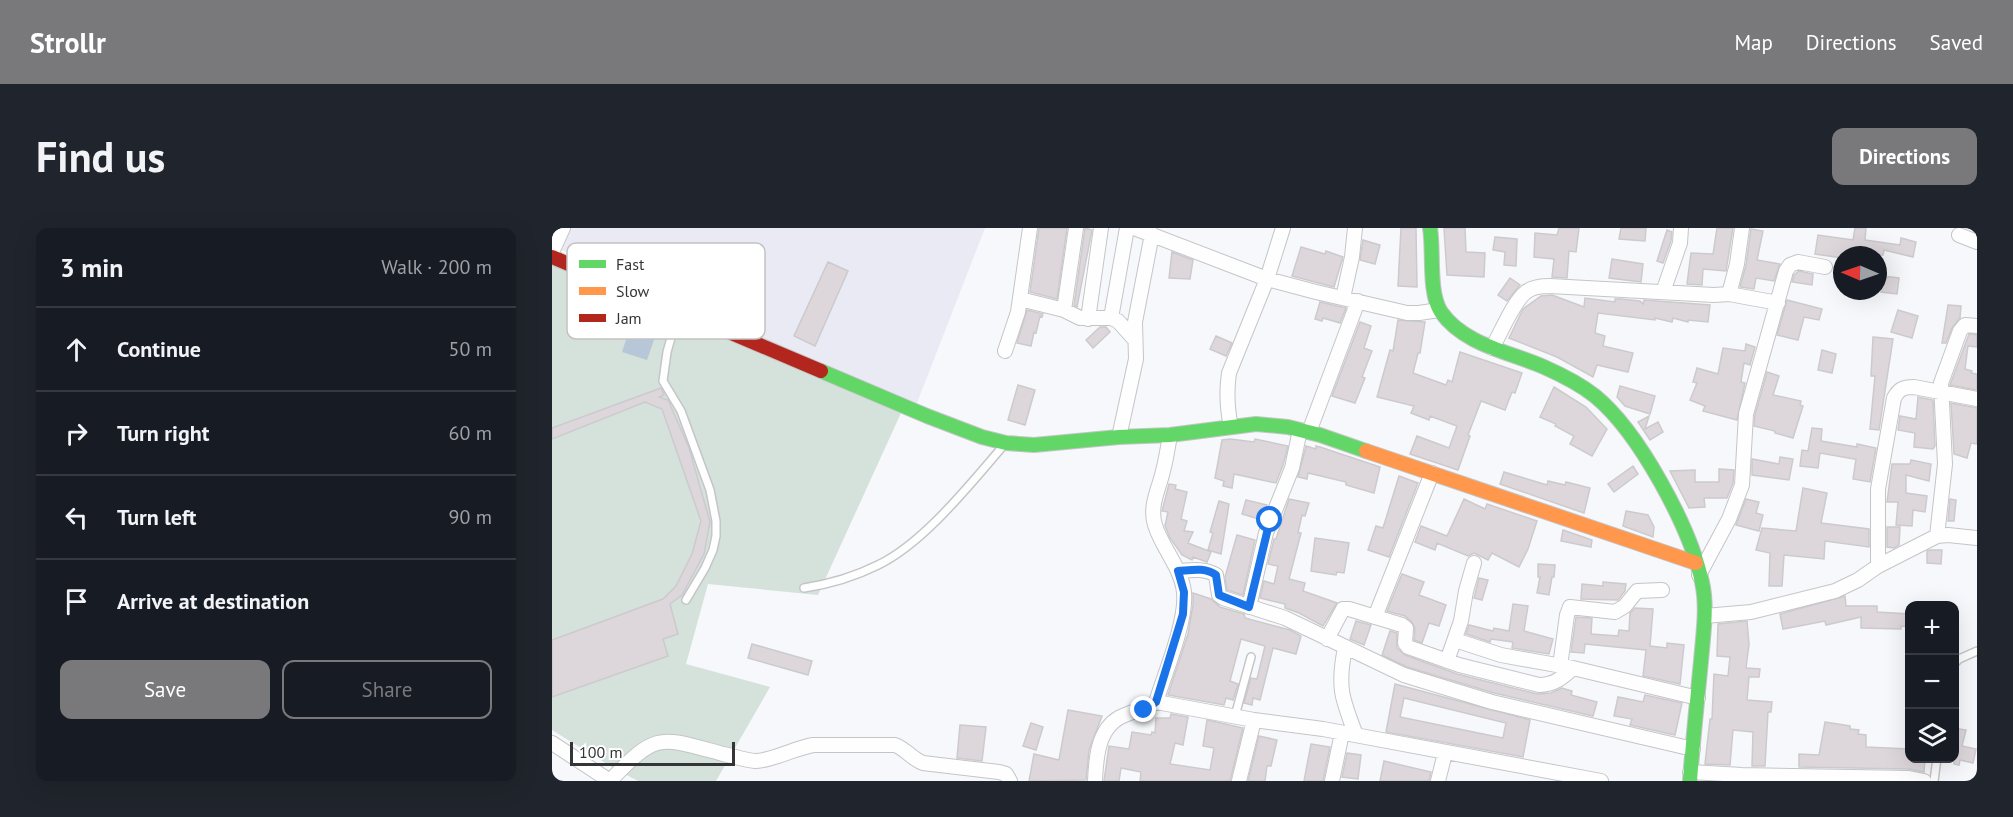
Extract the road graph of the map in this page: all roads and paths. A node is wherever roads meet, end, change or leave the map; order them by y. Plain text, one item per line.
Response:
1 (563, 228) edge
2 (1030, 228) edge
3 (1076, 228) edge
4 (1101, 228) edge
5 (1126, 228) edge
6 (1134, 228) edge
7 (1283, 228) edge
8 (1355, 228) edge
9 (1430, 228) edge
10 (1681, 228) edge
11 (1742, 228) edge
12 (1152, 234) junction
13 (1959, 236) dead end
14 (1977, 242) edge
15 (552, 252) edge
16 (552, 257) edge
17 (567, 263) edge
18 (1825, 267) dead end
19 (1267, 279) junction
20 (1663, 292) junction
21 (1728, 294) junction
22 (1344, 298) junction
23 (1020, 299) junction
24 (1358, 301) junction
25 (1778, 303) junction
26 (1064, 310) junction
27 (1439, 310) junction
28 (1111, 318) junction
29 (1088, 319) junction
30 (1977, 326) edge
31 (671, 339) edge
32 (747, 339) edge
33 (1135, 340) junction
34 (1492, 348) junction
35 (1005, 351) dead end
36 (1941, 393) junction
37 (1977, 399) edge
38 (1232, 427) junction
39 (1304, 431) junction
40 (1170, 435) junction
41 (1119, 437) junction
42 (1006, 443) junction
43 (1432, 473) junction
44 (1937, 536) junction
45 (1977, 538) edge
46 (1474, 563) dead end
47 (1878, 566) junction
48 (1698, 569) junction
49 (1178, 571) junction
50 (804, 588) dead end
51 (1662, 590) dead end
52 (686, 600) dead end
53 (1249, 607) junction
54 (1705, 616) junction
55 (1375, 617) junction
56 (1327, 639) junction
57 (1455, 640) junction
58 (1345, 648) junction
59 (1977, 651) edge
60 (1251, 657) dead end
61 (1959, 659) edge
62 (1447, 661) junction
63 (1567, 667) junction
64 (1698, 699) junction
65 (1156, 702) junction
66 (1235, 716) junction
67 (1254, 720) junction
68 (1349, 734) junction
69 (552, 743) edge
70 (1693, 749) junction
71 (1445, 753) junction
72 (1936, 763) edge
73 (1690, 776) edge
74 (1561, 778) edge
75 (1780, 778) edge
76 (610, 781) edge
77 (1010, 781) edge
78 (1095, 781) edge
79 (1239, 781) edge
80 (1332, 781) edge
81 (1438, 781) edge
82 (1601, 781) edge
83 (1924, 781) edge
84 (1934, 781) edge

1 - 15 street
2 - 23 street
3 - 26 street
4 - 29 street
5 - 28 street
6 - 12 street
7 - 19 street
8 - 22 street
9 - 27 main road
10 - 20 street
11 - 21 street
12 - 19 street
12 - 33 street
13 - 14 street
16 - 17 main road
18 - 25 street
19 - 22 street
19 - 38 street
20 - 21 street
20 - 34 street
21 - 25 street
22 - 24 street
23 - 26 street
23 - 35 street
24 - 27 street
24 - 39 street
25 - 48 street
26 - 29 street
27 - 34 main road
28 - 29 street
28 - 33 street
30 - 36 street
31 - 52 lane
32 - 42 main road
33 - 41 street
34 - 48 main road
36 - 37 street
36 - 44 street
36 - 47 street
38 - 39 main road
38 - 40 main road
39 - 43 main road
39 - 53 street
40 - 41 main road
40 - 49 street
41 - 42 main road
42 - 50 lane
43 - 48 main road
43 - 55 street
44 - 45 street
44 - 47 street
46 - 57 street
47 - 54 street
48 - 54 main road
49 - 53 street
49 - 65 street
51 - 63 street
53 - 56 street
54 - 64 main road
55 - 56 street
55 - 62 street
56 - 58 street
57 - 62 street
57 - 63 street
58 - 68 street
58 - 70 street
59 - 61 lane
60 - 66 lane
62 - 63 street
63 - 64 street
64 - 70 main road
65 - 66 street
65 - 78 street
66 - 67 street
67 - 68 street
67 - 79 street
68 - 71 street
68 - 80 street
69 - 76 street
70 - 73 main road
71 - 74 street
71 - 81 street
72 - 84 lane
73 - 75 street
74 - 82 street
75 - 83 street
76 - 77 street

